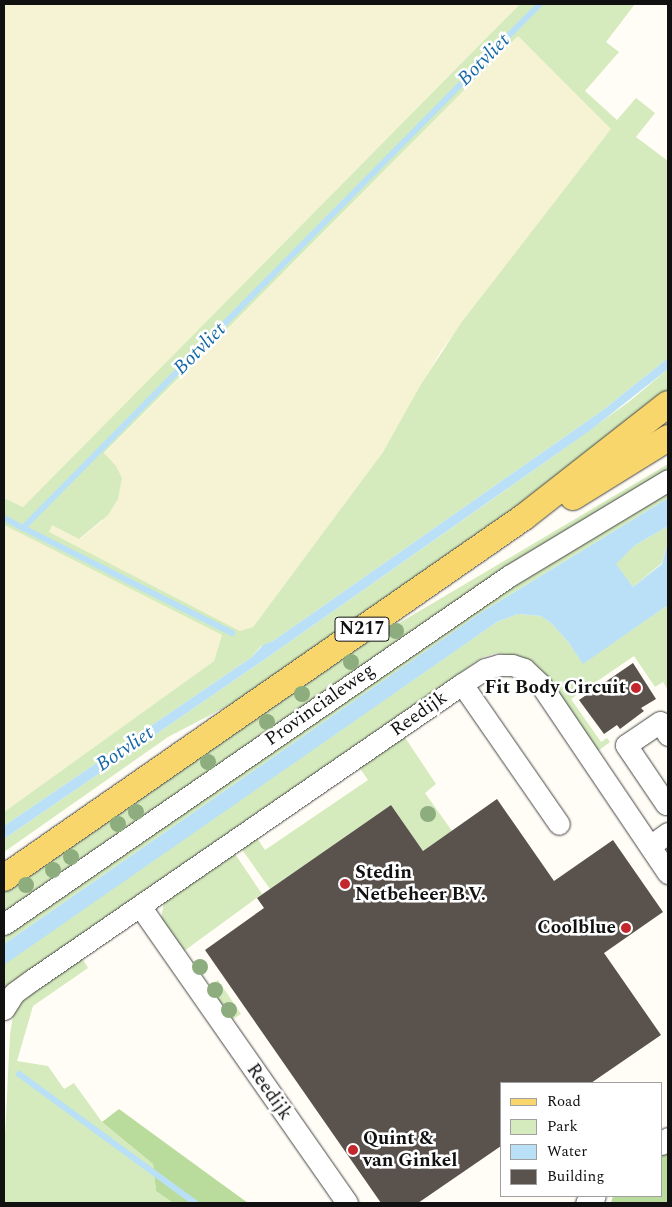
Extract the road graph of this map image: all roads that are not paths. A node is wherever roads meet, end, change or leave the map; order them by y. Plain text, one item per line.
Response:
1 (668, 404) edge
2 (668, 438) edge
3 (668, 480) edge
4 (524, 517) junction
5 (462, 684) junction
6 (668, 734) edge
7 (668, 803) edge
8 (559, 824) dead end
9 (668, 834) edge
10 (650, 846) junction
11 (668, 873) edge
12 (4, 878) edge
13 (140, 906) junction
14 (4, 924) edge
15 (4, 1008) edge
16 (347, 1203) edge

1 - 4 main road, Provincialeweg / N217
2 - 4 main road, Provincialeweg / N217
3 - 14 street, Provincialeweg
4 - 12 main road, Provincialeweg / N217
5 - 8 street
5 - 10 street, Reedijk
5 - 13 street, Reedijk
6 - 7 street
9 - 10 street
10 - 11 street, Reedijk
13 - 15 street, Reedijk
13 - 16 street, Reedijk

